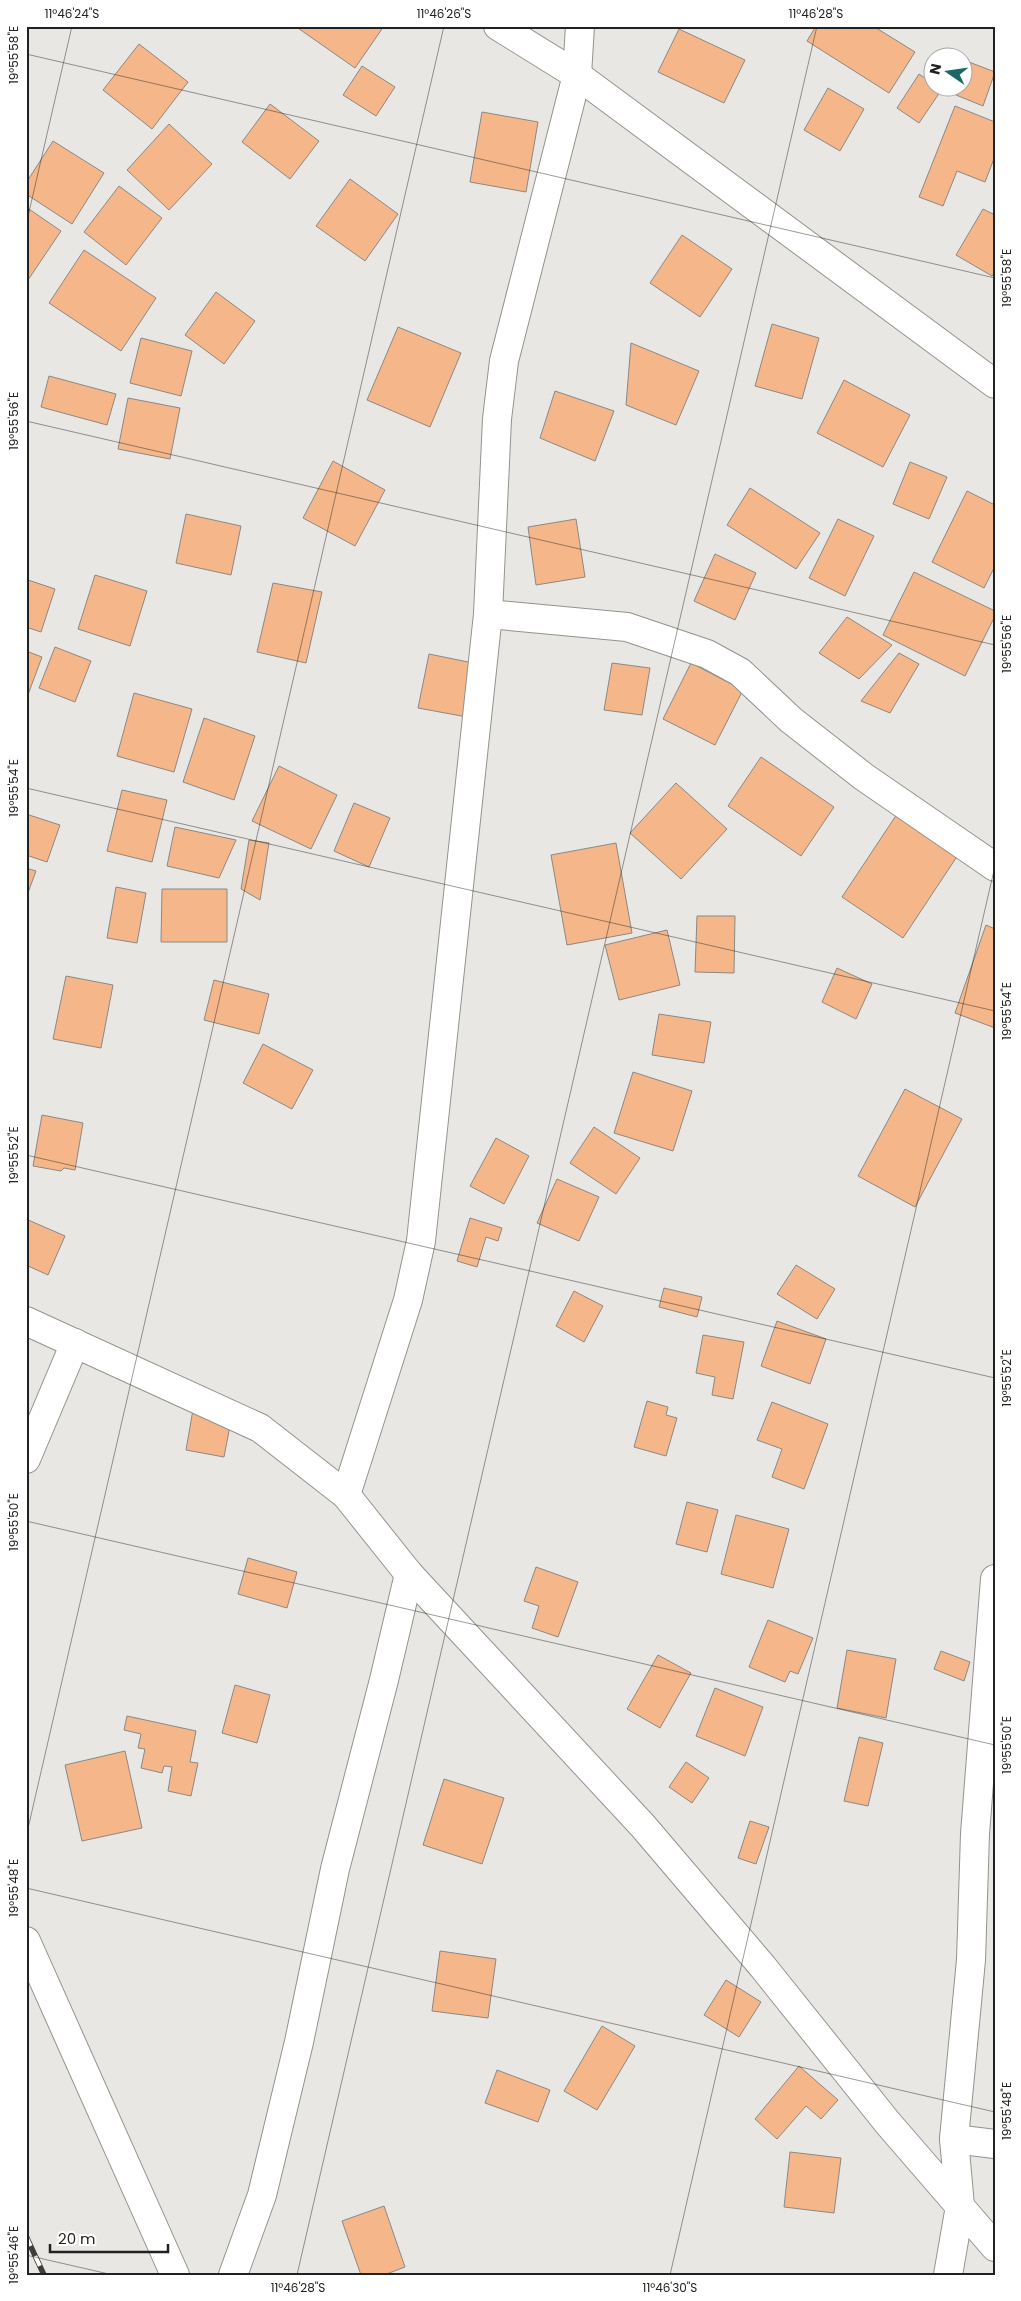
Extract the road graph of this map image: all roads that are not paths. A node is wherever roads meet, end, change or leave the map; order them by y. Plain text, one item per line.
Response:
1 (498, 26) edge
2 (580, 26) edge
3 (577, 75) junction
4 (995, 384) edge
5 (488, 614) junction
6 (995, 867) edge
7 (26, 1321) edge
8 (75, 1343) junction
9 (26, 1459) edge
10 (346, 1495) junction
11 (409, 1574) junction
12 (995, 1579) edge
13 (26, 1941) edge
14 (954, 2139) junction
15 (995, 2144) edge
16 (960, 2206) junction
17 (995, 2247) edge
18 (174, 2275) edge
19 (233, 2275) edge
20 (948, 2275) edge

1 - 3 street
2 - 3 street
3 - 4 street
3 - 5 street
5 - 6 street
5 - 10 street
7 - 8 street
8 - 9 street
8 - 10 street
10 - 11 street
11 - 16 street
11 - 19 street
12 - 14 street
13 - 18 street
14 - 15 street
14 - 16 street
16 - 17 street
16 - 20 street

